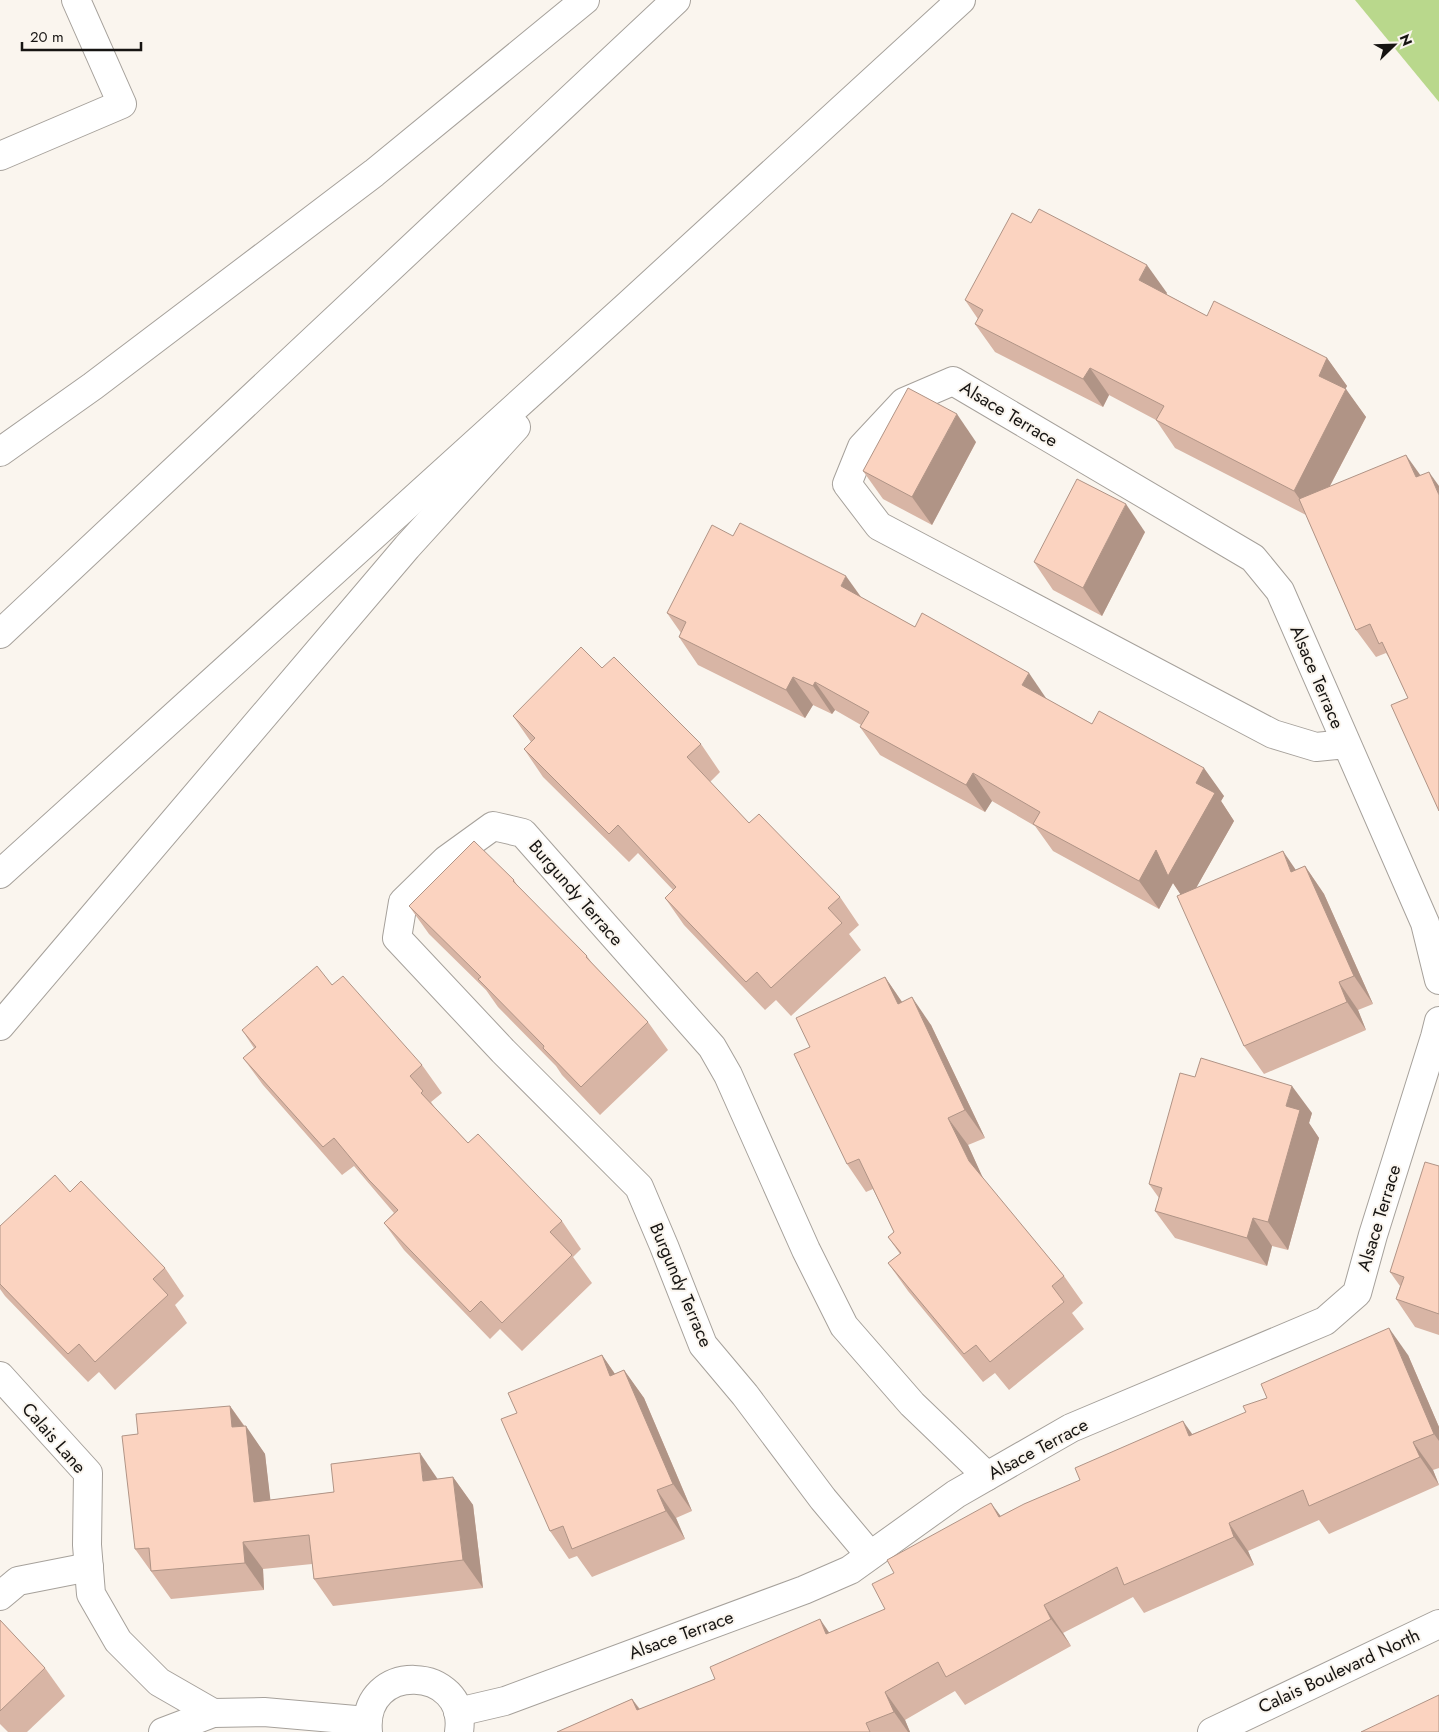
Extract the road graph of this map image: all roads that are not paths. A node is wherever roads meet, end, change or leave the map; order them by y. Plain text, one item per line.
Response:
1 (76, 0) edge
2 (585, 0) edge
3 (676, 0) edge
4 (961, 0) edge
5 (0, 156) edge
6 (628, 305) junction
7 (0, 452) edge
8 (0, 634) edge
9 (1346, 744) junction
10 (0, 874) edge
11 (1439, 980) edge
12 (1439, 1021) edge
13 (0, 1026) edge
14 (0, 1376) edge
15 (987, 1476) junction
16 (870, 1555) junction
17 (89, 1566) junction
18 (0, 1596) edge
19 (1439, 1624) edge
20 (213, 1713) junction
21 (459, 1722) edge
22 (368, 1727) edge
23 (163, 1732) edge
24 (1212, 1732) edge

1 - 5 main road
2 - 7 main road
3 - 8 main road
4 - 6 main road
6 - 10 main road
6 - 13 main road
9 - 9 main road, Alsace Terrace
9 - 11 main road, Alsace Terrace
12 - 15 main road, Alsace Terrace
14 - 17 main road, Calais Lane
15 - 16 main road, Alsace Terrace
15 - 16 main road, Burgundy Terrace
16 - 21 main road, Alsace Terrace
17 - 18 main road
17 - 20 main road, Calais Lane
19 - 24 main road, Calais Boulevard North
20 - 22 main road
20 - 23 main road
21 - 22 main road

